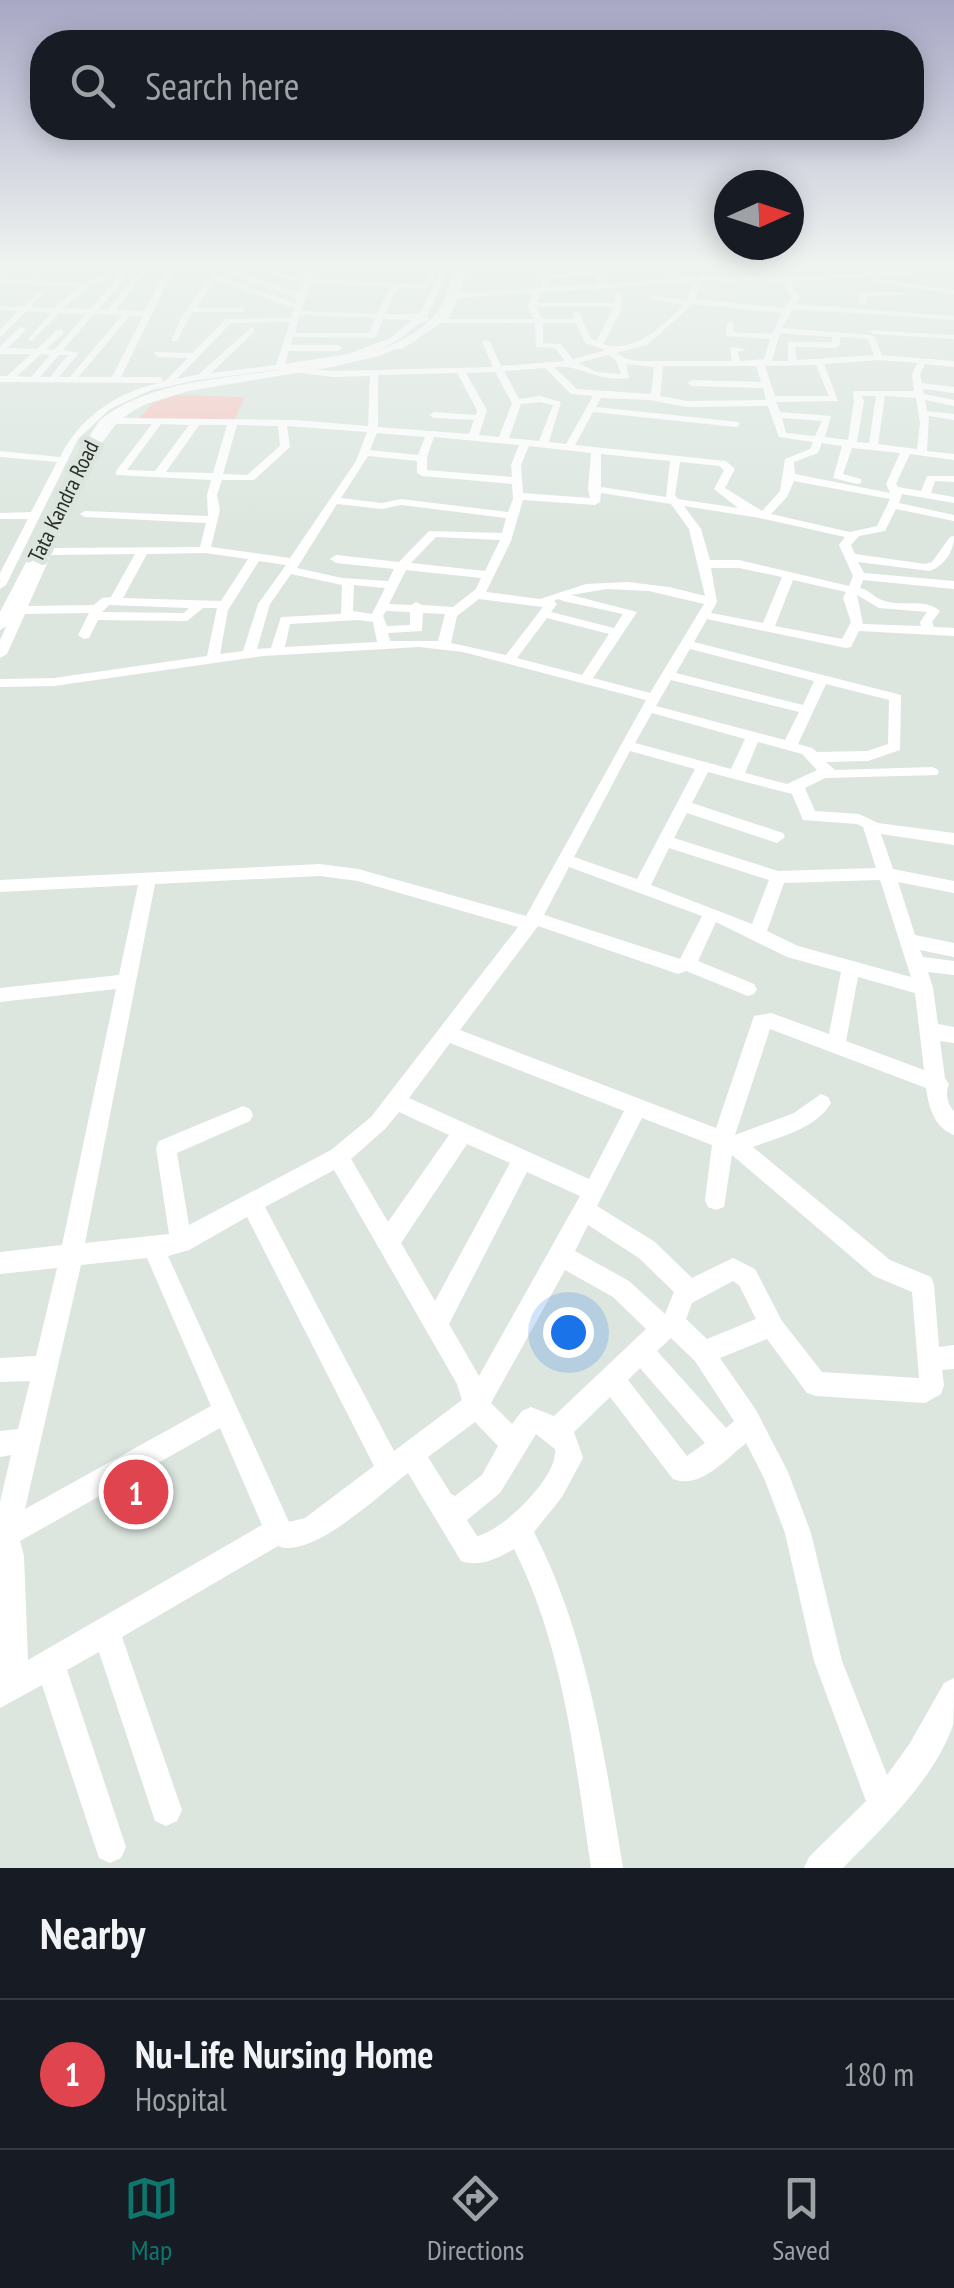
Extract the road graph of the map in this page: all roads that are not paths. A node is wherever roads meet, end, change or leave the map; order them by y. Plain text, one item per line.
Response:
1 (37, 354) edge
2 (57, 354) edge
3 (75, 354) edge
4 (93, 354) edge
5 (129, 354) edge
6 (160, 354) edge
7 (227, 354) edge
8 (286, 354) edge
9 (317, 354) edge
10 (339, 354) edge
11 (343, 354) edge
12 (367, 354) edge
13 (380, 354) edge
14 (492, 354) edge
15 (565, 354) edge
16 (734, 354) edge
17 (770, 354) edge
18 (793, 354) edge
19 (854, 354) edge
20 (912, 354) edge
21 (615, 355) junction
22 (194, 356) joint
23 (923, 358) junction
24 (316, 360) junction
25 (844, 360) junction
26 (574, 362) junction
27 (819, 362) junction
28 (794, 363) junction
29 (658, 364) junction
30 (737, 364) junction
31 (760, 364) junction
32 (954, 364) edge
33 (548, 366) junction
34 (498, 368) junction
35 (285, 370) junction
36 (460, 370) junction
37 (852, 370) dead end
38 (374, 372) junction
39 (74, 376) junction
40 (204, 377) junction
41 (34, 378) junction
42 (54, 378) junction
43 (116, 378) junction
44 (5, 379) edge
45 (186, 379) junction
46 (170, 380) junction
47 (859, 382) dead end
48 (692, 383) dead end
49 (767, 384) junction
50 (954, 390) edge
51 (867, 392) junction
52 (918, 392) junction
53 (882, 393) junction
54 (601, 394) junction
55 (653, 398) junction
56 (770, 401) junction
57 (517, 402) junction
58 (954, 403) edge
59 (588, 409) junction
60 (924, 413) junction
61 (775, 414) junction
62 (434, 415) dead end
63 (954, 417) edge
64 (481, 418) junction
65 (100, 420) junction
66 (157, 424) junction
67 (282, 424) junction
68 (736, 424) dead end
69 (194, 425) junction
70 (232, 425) junction
71 (373, 428) junction
72 (431, 433) junction
73 (473, 437) junction
74 (503, 440) junction
75 (818, 441) junction
76 (525, 443) junction
77 (543, 444) junction
78 (850, 445) junction
79 (570, 446) junction
80 (873, 448) junction
81 (596, 451) junction
82 (906, 452) junction
83 (364, 453) junction
84 (0, 454) edge
85 (922, 454) junction
86 (422, 458) junction
87 (954, 458) edge
88 (675, 459) junction
89 (63, 460) junction
90 (95, 472) junction
91 (120, 473) junction
92 (158, 475) junction
93 (792, 476) junction
94 (464, 478) junction
95 (954, 479) edge
96 (218, 480) junction
97 (518, 480) junction
98 (593, 488) junction
99 (894, 495) junction
100 (925, 495) junction
101 (518, 496) junction
102 (337, 500) junction
103 (672, 500) junction
104 (954, 500) edge
105 (454, 508) junction
106 (85, 514) dead end
107 (764, 514) junction
108 (36, 515) junction
109 (0, 516) edge
110 (514, 516) junction
111 (954, 518) edge
112 (212, 520) junction
113 (850, 536) junction
114 (506, 537) junction
115 (954, 540) edge
116 (205, 550) junction
117 (143, 551) junction
118 (0, 555) edge
119 (257, 555) junction
120 (33, 557) junction
121 (849, 557) junction
122 (336, 559) dead end
123 (702, 564) junction
124 (291, 565) junction
125 (401, 567) junction
126 (489, 575) junction
127 (789, 575) junction
128 (345, 580) junction
129 (856, 583) junction
130 (0, 585) edge
131 (392, 585) junction
132 (954, 586) edge
133 (478, 594) junction
134 (114, 601) junction
135 (200, 604) junction
136 (225, 605) junction
137 (546, 605) junction
138 (416, 606) junction
139 (8, 608) edge
140 (708, 608) junction
141 (454, 611) junction
142 (95, 612) junction
143 (354, 617) junction
144 (381, 625) junction
145 (0, 626) edge
146 (856, 626) junction
147 (766, 629) junction
148 (928, 630) junction
149 (954, 632) edge
150 (618, 633) junction
151 (84, 634) dead end
152 (444, 644) junction
153 (687, 644) junction
154 (277, 651) junction
155 (0, 654) edge
156 (249, 654) junction
157 (213, 659) junction
158 (508, 662) junction
159 (668, 675) junction
160 (822, 678) junction
161 (584, 680) junction
162 (0, 683) edge
163 (652, 703) junction
164 (807, 710) junction
165 (753, 736) junction
166 (626, 745) junction
167 (790, 746) junction
168 (814, 757) junction
169 (703, 767) junction
170 (825, 772) junction
171 (932, 772) dead end
172 (736, 776) junction
173 (798, 789) junction
174 (683, 806) junction
175 (872, 825) junction
176 (777, 837) dead end
177 (954, 839) edge
178 (665, 840) junction
179 (568, 862) junction
180 (886, 874) junction
181 (778, 877) junction
182 (148, 878) junction
183 (0, 886) edge
184 (641, 887) junction
185 (954, 887) edge
186 (712, 914) junction
187 (532, 921) junction
188 (758, 935) junction
189 (910, 942) junction
190 (954, 950) edge
191 (687, 964) junction
192 (918, 964) junction
193 (851, 967) junction
194 (954, 968) edge
195 (127, 981) junction
196 (748, 988) dead end
197 (924, 988) junction
198 (0, 995) edge
199 (930, 1031) junction
200 (448, 1034) junction
201 (954, 1035) edge
202 (836, 1045) junction
203 (939, 1084) junction
204 (396, 1101) junction
205 (821, 1103) dead end
206 (636, 1109) junction
207 (244, 1115) dead end
208 (954, 1126) edge
209 (463, 1132) junction
210 (729, 1142) junction
211 (338, 1157) junction
212 (523, 1159) junction
213 (716, 1200) dead end
214 (589, 1201) junction
215 (252, 1204) junction
216 (181, 1242) junction
217 (388, 1242) junction
218 (154, 1249) junction
219 (562, 1255) junction
220 (71, 1258) junction
221 (0, 1263) edge
222 (688, 1291) junction
223 (436, 1324) junction
224 (667, 1326) junction
225 (774, 1329) junction
226 (640, 1350) junction
227 (702, 1354) junction
228 (954, 1357) edge
229 (928, 1360) junction
230 (45, 1368) junction
231 (0, 1370) edge
232 (611, 1378) junction
233 (476, 1405) junction
234 (225, 1412) junction
235 (750, 1425) junction
236 (553, 1430) junction
237 (516, 1438) junction
238 (28, 1441) junction
239 (0, 1444) edge
240 (724, 1445) junction
241 (400, 1462) junction
242 (442, 1505) junction
243 (518, 1528) junction
244 (278, 1531) junction
245 (3, 1537) edge
246 (106, 1632) junction
247 (50, 1664) junction
248 (7, 1689) edge
249 (954, 1692) edge
250 (883, 1806) junction
251 (166, 1810) dead end
252 (110, 1847) dead end
253 (607, 1868) edge
254 (820, 1868) edge

1 - 44 street
2 - 41 street
3 - 42 street
4 - 39 street
5 - 43 street
6 - 22 street
7 - 40 street
8 - 35 street
9 - 24 street
10 - 24 street
11 - 35 main road, Tata Kandra Road
12 - 35 main road, Tata Kandra Road
13 - 35 street
14 - 34 street
15 - 26 street
16 - 30 street
17 - 31 street
18 - 28 street
19 - 25 street
20 - 23 street
21 - 26 street
21 - 26 street
21 - 29 street
22 - 46 street
23 - 32 street
23 - 52 street
24 - 35 street
25 - 27 street
25 - 37 street
26 - 33 street
27 - 28 street
27 - 56 street
28 - 31 street
29 - 30 street
29 - 55 street
30 - 31 street
31 - 49 street
33 - 34 street
33 - 54 street
34 - 36 street
34 - 57 street
35 - 38 street
35 - 40 main road, Tata Kandra Road
35 - 65 main road, Tata Kandra Road
36 - 38 street
36 - 64 street
38 - 71 street
39 - 42 street
39 - 43 street
40 - 45 street
40 - 65 main road, Tata Kandra Road
41 - 42 street
41 - 44 street
43 - 46 street
45 - 46 street
45 - 65 street
47 - 51 street
48 - 49 street
49 - 56 street
50 - 52 street
51 - 53 street
51 - 78 street
52 - 53 street
52 - 58 street
52 - 60 street
53 - 80 street
54 - 55 street
54 - 59 street
55 - 56 street
56 - 61 street
57 - 74 street
57 - 77 street
59 - 68 street
59 - 79 street
60 - 63 street
60 - 85 street
61 - 75 street
61 - 75 street
62 - 64 street
64 - 73 street
65 - 66 street
65 - 89 street
65 - 90 street
65 - 120 main road, Tata Kandra Road
66 - 69 street
66 - 91 street
67 - 70 street
67 - 71 street
67 - 96 street
69 - 70 street
69 - 92 street
70 - 96 street
71 - 72 street
71 - 83 street
72 - 73 street
72 - 86 street
73 - 74 street
74 - 76 street
75 - 78 street
75 - 93 street
76 - 77 street
76 - 97 street
77 - 79 street
78 - 80 street
78 - 99 street
79 - 81 street
80 - 82 street
81 - 88 street
81 - 98 street
82 - 85 street
82 - 99 street
83 - 86 street
83 - 102 street
84 - 89 street
85 - 87 street
86 - 94 street
88 - 103 street
88 - 107 street
89 - 108 street
90 - 91 street
90 - 120 street
91 - 92 street
92 - 96 street
93 - 99 street
93 - 107 street
94 - 97 street
94 - 105 street
95 - 100 street
96 - 112 street
97 - 101 street
98 - 101 street
98 - 103 street
99 - 100 street
99 - 111 street
99 - 113 street
100 - 104 street
101 - 110 street
102 - 105 street
102 - 124 street
103 - 107 street
103 - 123 street
105 - 110 street
106 - 112 street
107 - 113 street
108 - 109 street
108 - 120 street
110 - 114 street
112 - 116 street
113 - 121 street
114 - 125 street
114 - 126 street
115 - 121 street
116 - 117 street
116 - 119 street
117 - 120 street
117 - 134 street
118 - 120 street
119 - 124 street
119 - 136 street
120 - 130 street
120 - 139 main road, Tata Kandra Road
121 - 129 street
122 - 125 street
123 - 127 street
123 - 140 street
124 - 128 street
124 - 156 street
125 - 126 street
125 - 131 street
126 - 133 street
127 - 129 street
127 - 147 street
128 - 131 street
128 - 143 street
129 - 132 street
129 - 146 street
129 - 148 street
131 - 144 street
133 - 137 street
133 - 141 street
134 - 135 street
134 - 142 street
135 - 136 street
135 - 142 street
136 - 157 street
137 - 140 street
137 - 150 street
137 - 150 street
137 - 158 street
138 - 141 street
138 - 144 street
138 - 144 street
139 - 142 street
139 - 145 main road, Tata Kandra Road
139 - 155 street
140 - 147 street
140 - 153 street
141 - 152 street
142 - 151 street
143 - 144 street
143 - 154 street
144 - 152 street
144 - 154 street
146 - 147 street
146 - 148 street
148 - 149 street
150 - 161 street
152 - 158 street
153 - 159 street
153 - 160 street
154 - 156 street
156 - 157 street
157 - 162 street
158 - 161 street
159 - 163 street
159 - 164 street
160 - 164 street
160 - 168 street
161 - 163 street
163 - 165 street
163 - 166 street
164 - 167 street
165 - 167 street
165 - 172 street
166 - 169 street
166 - 179 street
167 - 168 street
168 - 170 street
169 - 172 street
169 - 174 street
170 - 171 street
170 - 173 street
172 - 173 street
173 - 175 street
174 - 176 street
174 - 178 street
175 - 177 street
175 - 180 street
178 - 181 street
178 - 184 street
179 - 184 street
179 - 187 street
180 - 181 street
180 - 185 street
180 - 189 street
181 - 188 street
182 - 183 street
182 - 187 street
182 - 195 street
184 - 186 street
186 - 188 street
186 - 191 street
187 - 191 street
187 - 200 street
188 - 193 street
189 - 190 street
189 - 192 street
191 - 196 street
192 - 194 street
192 - 197 street
193 - 197 street
193 - 202 street
195 - 198 street
195 - 220 street
197 - 199 street
199 - 201 street
199 - 203 street
200 - 204 street
200 - 206 street
202 - 203 street
202 - 210 street
203 - 208 street
204 - 209 street
204 - 211 street
205 - 210 street
206 - 210 street
206 - 214 street
207 - 216 street
209 - 212 street
209 - 217 street
210 - 213 street
210 - 229 street
211 - 215 street
211 - 217 street
212 - 214 street
212 - 223 street
214 - 219 street
214 - 222 street
215 - 216 street
215 - 241 street
216 - 218 street
217 - 223 street
218 - 220 street
218 - 234 street
219 - 224 street
219 - 233 street
220 - 221 street
220 - 230 street
222 - 224 street
222 - 225 street
223 - 233 street
224 - 226 street
224 - 227 street
225 - 227 street
225 - 229 street
226 - 232 street
226 - 240 street
227 - 235 street
228 - 229 street
230 - 231 street
230 - 238 street
232 - 236 street
232 - 240 street
233 - 237 street
233 - 241 street
234 - 244 street
234 - 245 street
235 - 240 street
235 - 250 street
236 - 237 street
236 - 243 street
237 - 242 street
238 - 239 street
238 - 245 street
241 - 242 street
241 - 244 street
242 - 243 street
243 - 253 street
244 - 246 street
245 - 248 street
246 - 247 street
246 - 251 street
247 - 248 street
247 - 252 street
249 - 250 street
250 - 254 street

